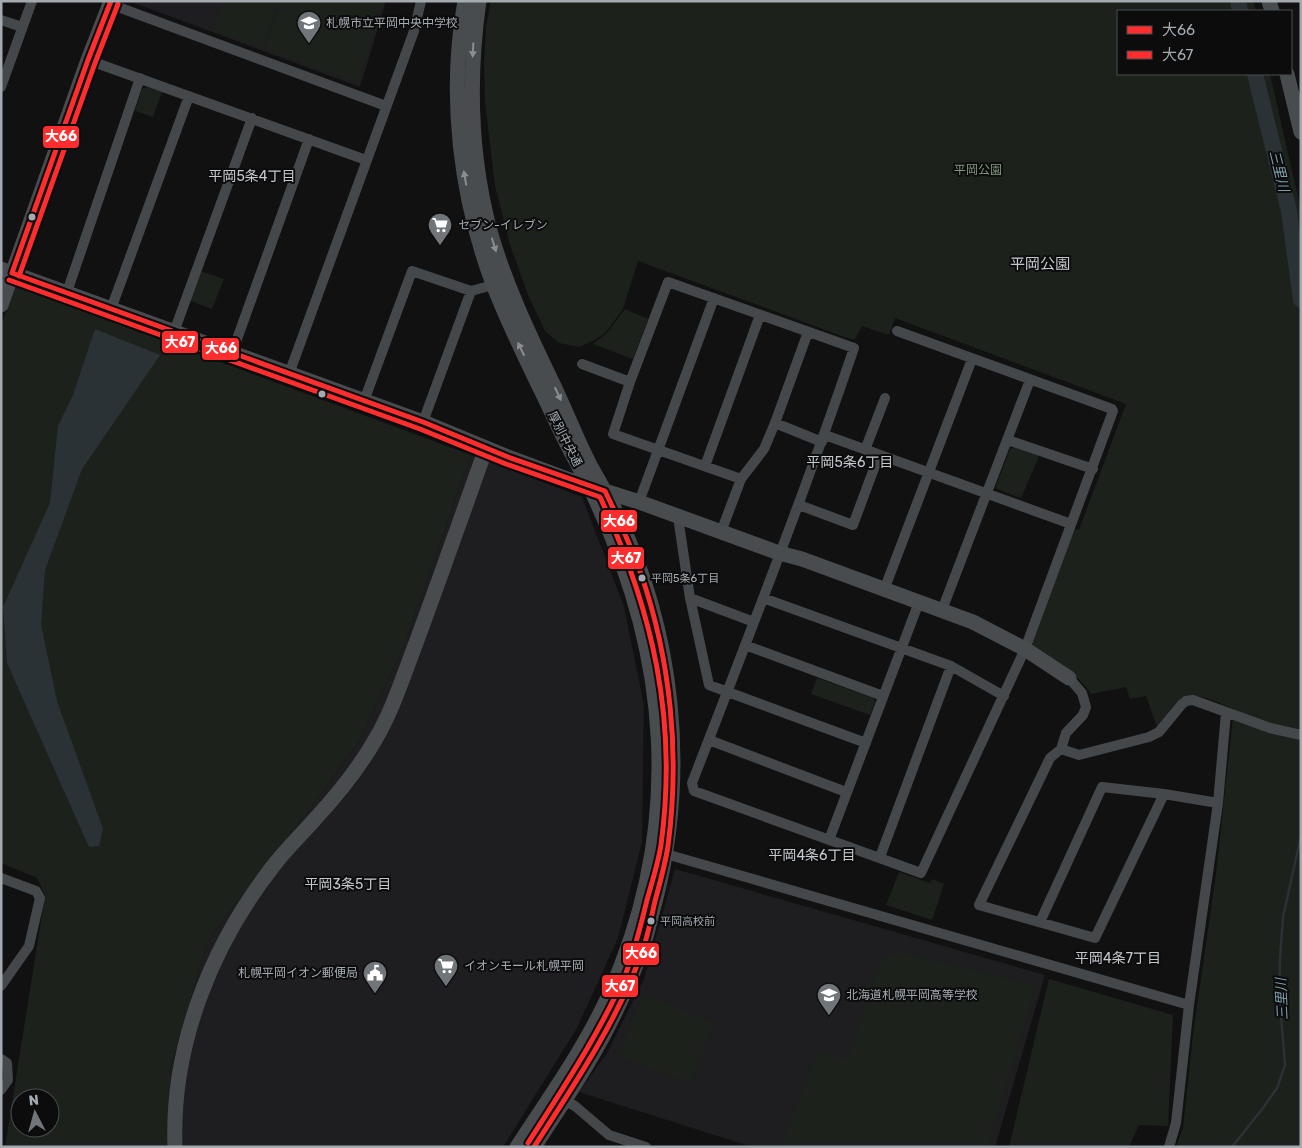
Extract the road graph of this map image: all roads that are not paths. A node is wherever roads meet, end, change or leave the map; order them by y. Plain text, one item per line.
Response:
1 (32, 1) edge
2 (421, 1) edge
3 (465, 1) edge
4 (479, 1) edge
5 (110, 2) edge
6 (1, 20) edge
7 (22, 27) junction
8 (88, 60) junction
9 (1287, 75) edge
10 (140, 78) junction
11 (1, 87) edge
12 (189, 96) junction
13 (386, 106) junction
14 (252, 118) junction
15 (1301, 132) edge
16 (309, 139) junction
17 (366, 160) junction
18 (6, 271) edge
19 (493, 285) junction
20 (471, 291) junction
21 (67, 292) junction
22 (714, 298) junction
23 (1, 305) edge
24 (111, 309) junction
25 (760, 315) junction
26 (896, 331) dead end
27 (174, 332) junction
28 (808, 332) junction
29 (232, 353) junction
30 (972, 359) junction
31 (582, 364) dead end
32 (289, 374) junction
33 (1030, 380) junction
34 (630, 382) junction
35 (885, 398) dead end
36 (364, 401) junction
37 (423, 422) junction
38 (775, 423) junction
39 (824, 438) junction
40 (1008, 440) junction
41 (486, 448) junction
42 (659, 450) junction
43 (865, 450) junction
44 (879, 455) junction
45 (705, 466) junction
46 (1093, 468) junction
47 (929, 473) junction
48 (741, 479) junction
49 (590, 486) junction
50 (605, 491) junction
51 (988, 494) junction
52 (639, 502) junction
53 (800, 505) junction
54 (678, 517) junction
55 (1072, 524) junction
56 (721, 532) junction
57 (779, 553) junction
58 (884, 590) junction
59 (690, 598) junction
60 (763, 598) junction
61 (919, 602) junction
62 (942, 610) junction
63 (754, 622) junction
64 (745, 645) junction
65 (901, 648) junction
66 (1025, 649) junction
67 (952, 666) junction
68 (1069, 678) joint
69 (727, 692) junction
70 (883, 696) junction
71 (1004, 696) junction
72 (1226, 713) junction
73 (1301, 735) edge
74 (709, 740) junction
75 (866, 743) junction
76 (1061, 749) junction
77 (846, 792) junction
78 (1164, 794) junction
79 (1218, 803) junction
80 (829, 840) junction
81 (666, 854) junction
82 (880, 857) junction
83 (2, 881) edge
84 (1040, 922) junction
85 (1, 986) edge
86 (1189, 1005) junction
87 (1, 1059) edge
88 (1, 1090) edge
89 (564, 1100) junction
90 (609, 1135) junction
91 (175, 1147) edge
92 (517, 1147) edge
93 (534, 1147) edge
94 (610, 1147) edge
95 (646, 1147) edge
96 (1169, 1147) edge

1 - 7 street
2 - 13 street
19 -> 3 main road, 厚別中央通
4 -> 50 main road, 厚別中央通
5 - 8 main road
5 - 13 street
6 - 7 street
7 - 11 street
8 - 10 street
8 - 18 main road
9 - 15 main road
10 - 12 street
10 - 21 street
12 - 14 street
12 - 24 street
13 - 17 street
14 - 16 street
14 - 27 street
16 - 17 street
16 - 29 street
17 - 32 street
18 - 21 main road
18 - 23 main road
19 - 20 street
49 -> 19 main road, 厚別中央通
20 - 36 street
20 - 37 street
21 - 24 main road
22 - 25 street
22 - 34 street
22 - 42 street
24 - 27 main road
25 - 28 street
25 - 45 street
26 - 30 street
27 - 29 main road
28 - 38 street
28 - 39 street
29 - 32 main road
30 - 33 street
30 - 47 street
31 - 34 street
32 - 36 main road
33 - 40 street
33 - 46 street
34 - 42 street
35 - 43 street
36 - 37 main road
37 - 41 main road
38 - 39 street
38 - 48 street
39 - 43 street
39 - 53 street
40 - 46 street
40 - 51 street
41 - 49 main road
41 - 91 main road
42 - 45 street
42 - 52 street
43 - 44 street
44 - 47 street
44 - 53 street
45 - 48 street
46 - 55 street
47 - 51 street
47 - 58 street
48 - 56 street
49 - 50 main road
49 - 92 main road, 厚別中央通
50 - 52 main road
50 - 81 main road, 厚別中央通
51 - 55 street
51 - 62 street
52 - 54 main road
53 - 57 street
54 - 56 main road
54 - 59 street
55 - 66 street
56 - 57 main road
57 - 58 main road
57 - 60 street
58 - 61 main road
59 - 63 street
59 - 69 street
60 - 63 street
60 - 65 street
61 - 62 main road
61 - 65 street
62 - 66 main road
63 - 64 street
64 - 69 street
64 - 70 street
65 - 67 street
65 - 70 street
66 - 68 main road
66 - 71 street
67 - 71 street
67 - 82 street
68 - 76 street
69 - 74 street
69 - 75 street
70 - 75 street
71 - 82 street
72 - 73 street
72 - 76 street
72 - 79 street
74 - 77 street
74 - 80 street
75 - 77 street
76 - 84 street
77 - 80 street
78 - 79 street
78 - 84 street
78 - 84 street
79 - 86 street
80 - 82 street
81 - 86 street
81 - 89 main road, 厚別中央通
83 - 85 street
86 - 96 street
87 - 88 street
89 - 90 street
89 - 93 main road, 厚別中央通
90 - 94 street
90 - 95 street

